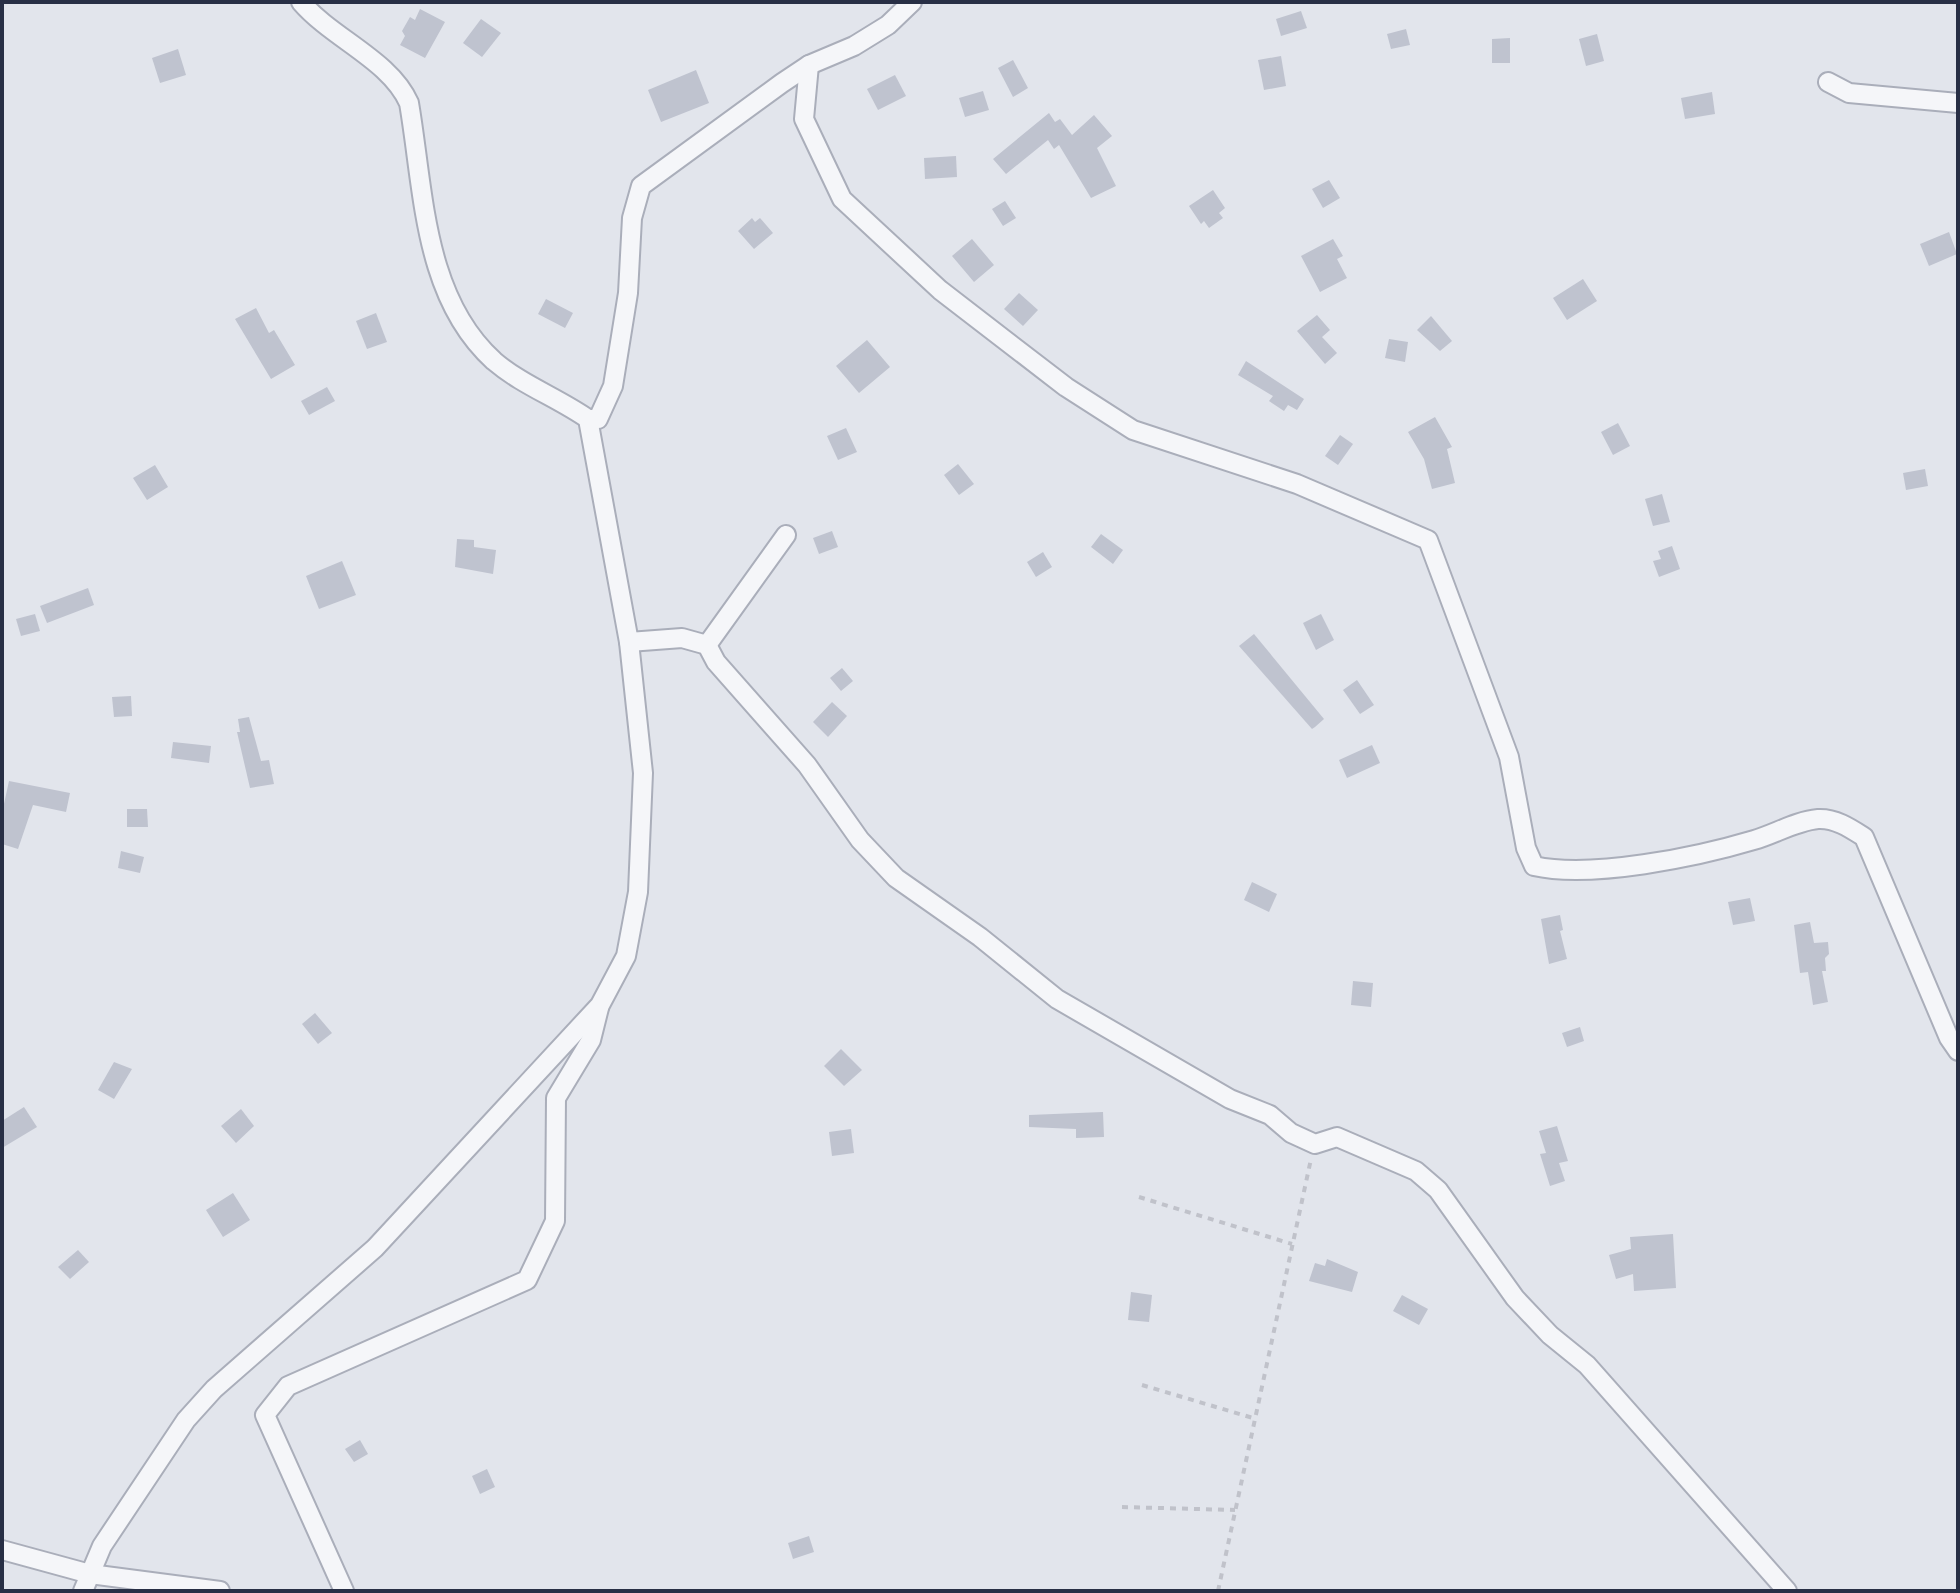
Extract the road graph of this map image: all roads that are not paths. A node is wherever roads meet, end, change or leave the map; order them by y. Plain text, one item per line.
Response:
1 (301, 2) edge
2 (912, 2) edge
3 (809, 65) junction
4 (1828, 82) dead end
5 (1958, 103) edge
6 (588, 419) junction
7 (786, 535) dead end
8 (629, 642) junction
9 (707, 645) junction
10 (600, 1005) junction
11 (1958, 1051) edge
12 (2, 1550) edge
13 (87, 1582) edge
14 (220, 1591) edge
15 (344, 1591) edge
16 (1787, 1591) edge

1 - 6 street
2 - 3 street
3 - 6 street
3 - 11 street
4 - 5 street
6 - 8 street
7 - 9 street
8 - 9 street
8 - 10 street
9 - 16 street
10 - 13 street
10 - 15 street
12 - 13 street
13 - 14 street

